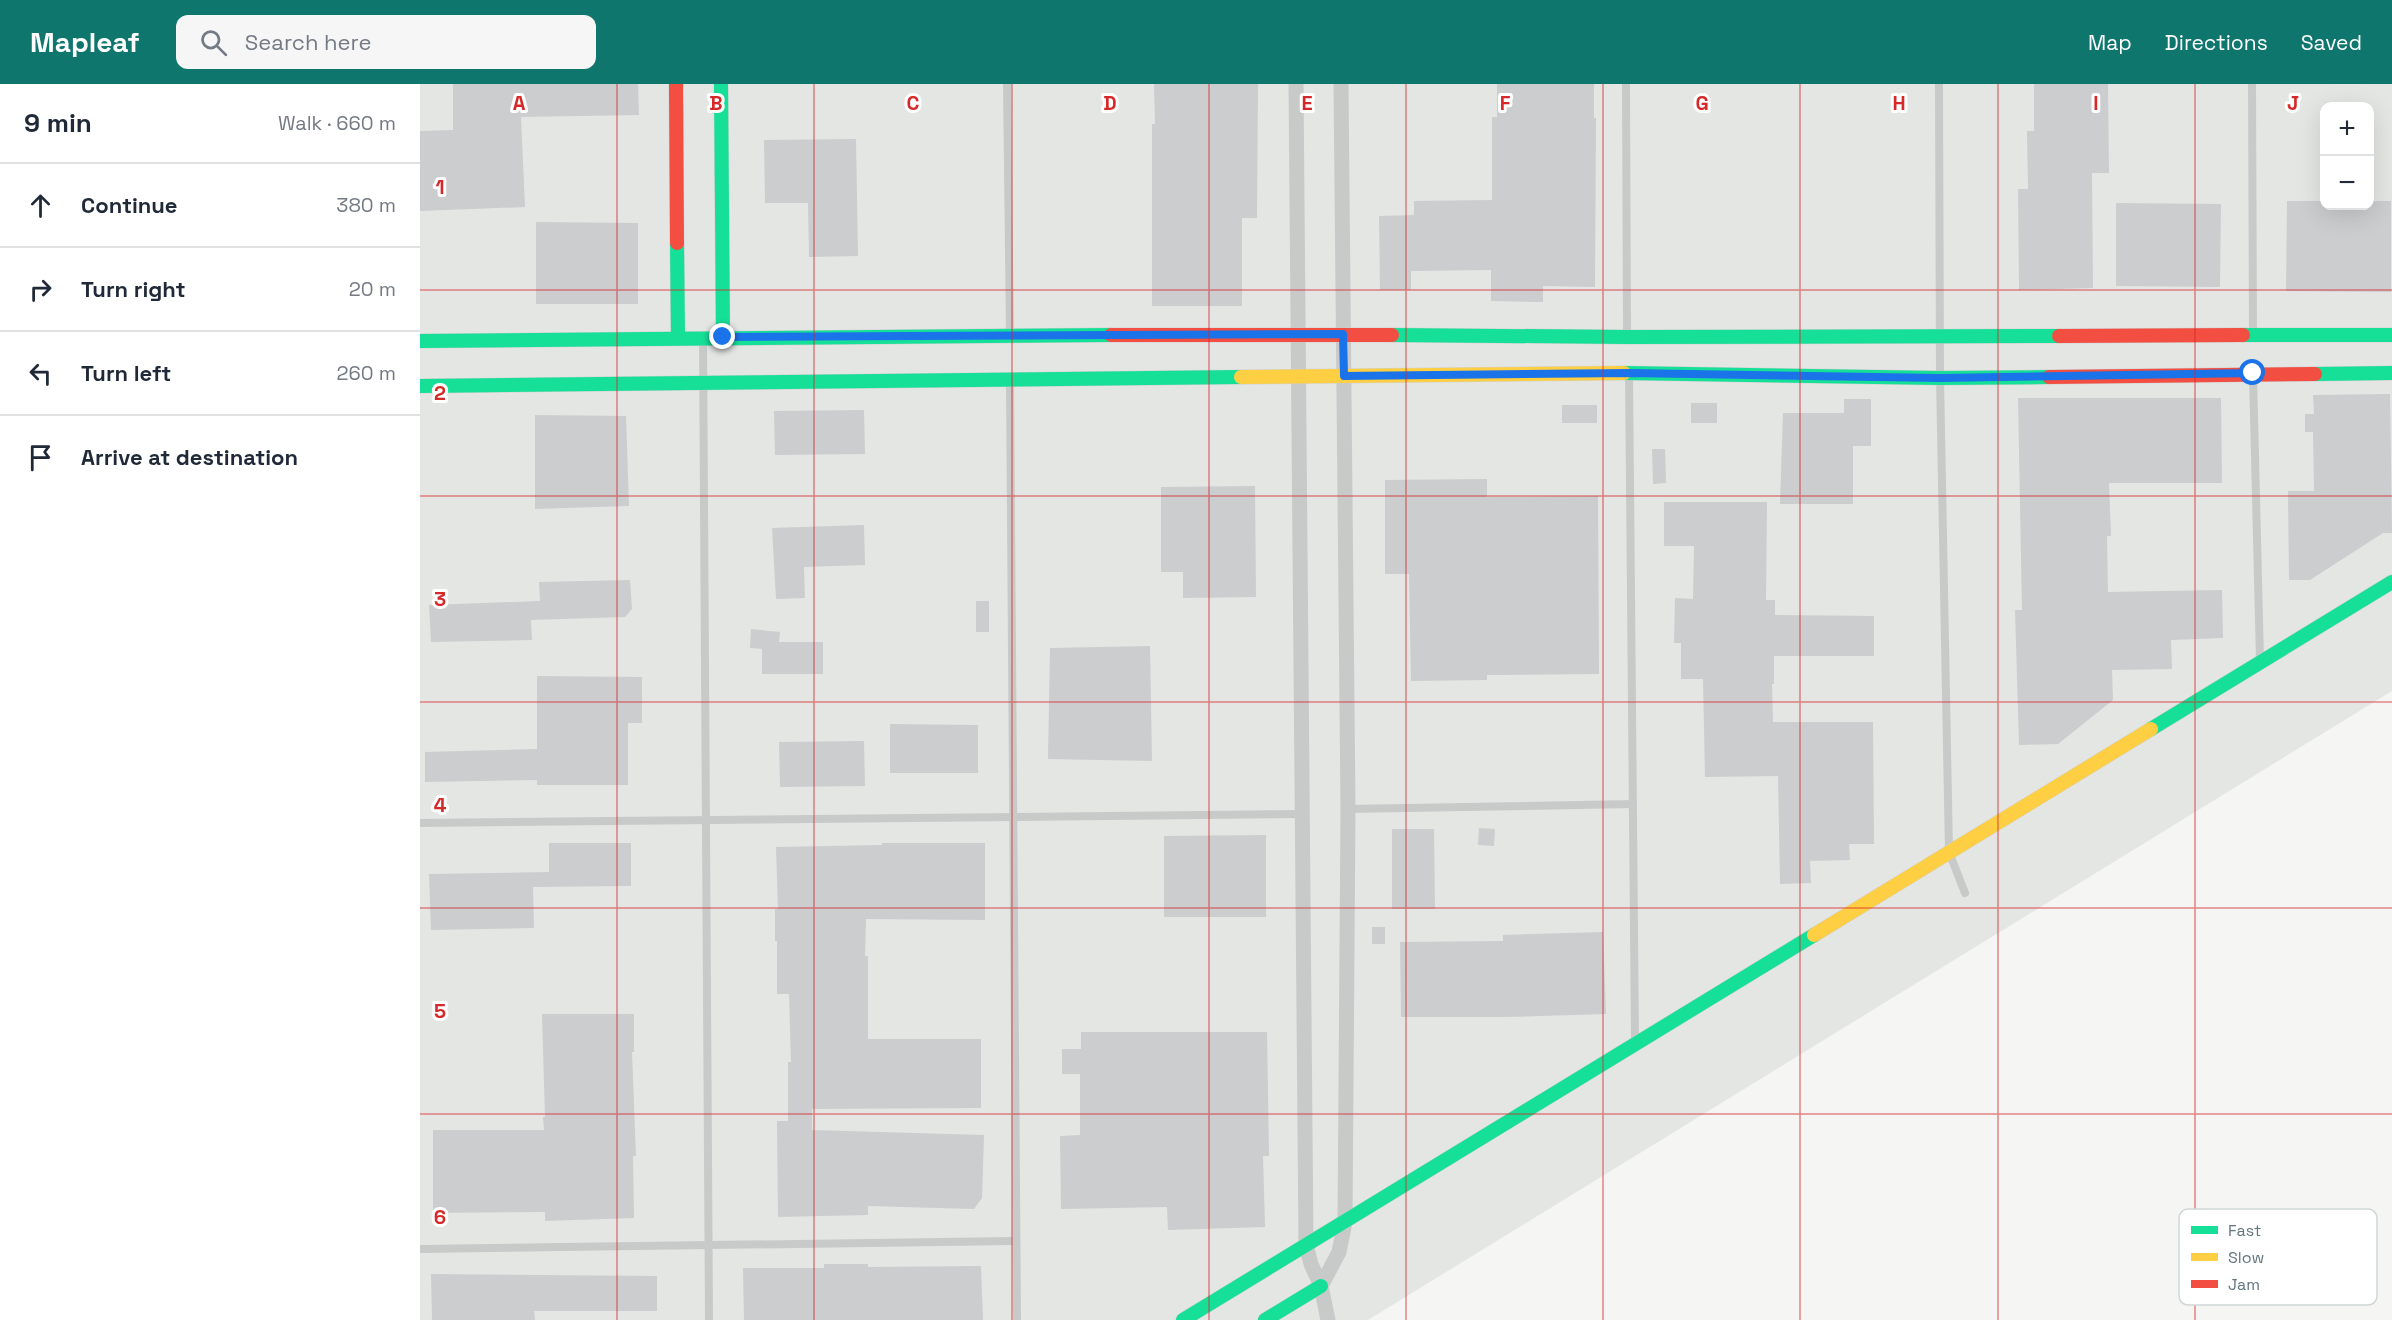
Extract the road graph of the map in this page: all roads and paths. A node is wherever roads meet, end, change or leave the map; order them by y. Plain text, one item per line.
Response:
1 (676, 84) edge
2 (720, 84) edge
3 (1007, 84) edge
4 (1296, 84) edge
5 (1341, 84) edge
6 (1626, 84) edge
7 (1939, 84) edge
8 (2252, 84) edge
9 (1343, 334) junction
10 (1299, 335) junction
11 (2392, 335) edge
12 (1010, 336) junction
13 (2253, 336) junction
14 (678, 337) junction
15 (703, 337) junction
16 (723, 337) junction
17 (1627, 337) junction
18 (1940, 337) junction
19 (420, 341) edge
20 (1629, 373) junction
21 (2253, 373) junction
22 (2392, 373) edge
23 (1344, 376) junction
24 (1299, 377) junction
25 (1940, 378) junction
26 (1010, 380) junction
27 (704, 383) junction
28 (420, 386) edge
29 (2392, 582) edge
30 (2260, 662) junction
31 (1633, 804) junction
32 (1348, 809) junction
33 (1302, 814) junction
34 (1012, 817) junction
35 (707, 820) junction
36 (420, 823) edge
37 (1949, 852) junction
38 (1965, 893) dead end
39 (1635, 1044) junction
40 (1345, 1222) junction
41 (1014, 1241) junction
42 (710, 1245) junction
43 (1306, 1245) junction
44 (420, 1249) edge
45 (1321, 1286) junction
46 (709, 1320) edge
47 (1017, 1320) edge
48 (1183, 1320) edge
49 (1265, 1320) edge
50 (1328, 1320) edge

1 - 14 street
2 - 16 street
3 - 12 lane
4 - 10 street
5 - 9 street
6 - 17 lane
7 - 18 lane
8 - 13 lane
9 - 10 street
9 - 17 street
9 - 23 street
10 - 12 street
10 - 24 street
11 - 13 street
12 - 16 street
13 - 18 street
14 - 15 street
14 - 19 street
15 - 16 street
15 - 27 lane
17 - 18 street
18 - 25 lane
20 - 23 street
20 - 25 street
20 - 31 lane
21 - 22 street
21 - 25 street
21 - 30 lane
23 - 24 street
23 - 32 street
24 - 26 street
24 - 33 street
25 - 37 lane
26 - 27 street
26 - 34 lane
27 - 28 street
27 - 35 lane
29 - 30 street
30 - 37 street
31 - 32 lane
31 - 39 lane
32 - 40 street
33 - 34 lane
33 - 43 street
34 - 35 lane
34 - 41 lane
35 - 36 lane
35 - 42 lane
37 - 38 lane
37 - 39 street
39 - 40 street
40 - 43 street
40 - 45 street
41 - 42 lane
41 - 47 lane
42 - 44 lane
42 - 46 lane
43 - 45 street
43 - 48 street
45 - 49 street
45 - 50 street

